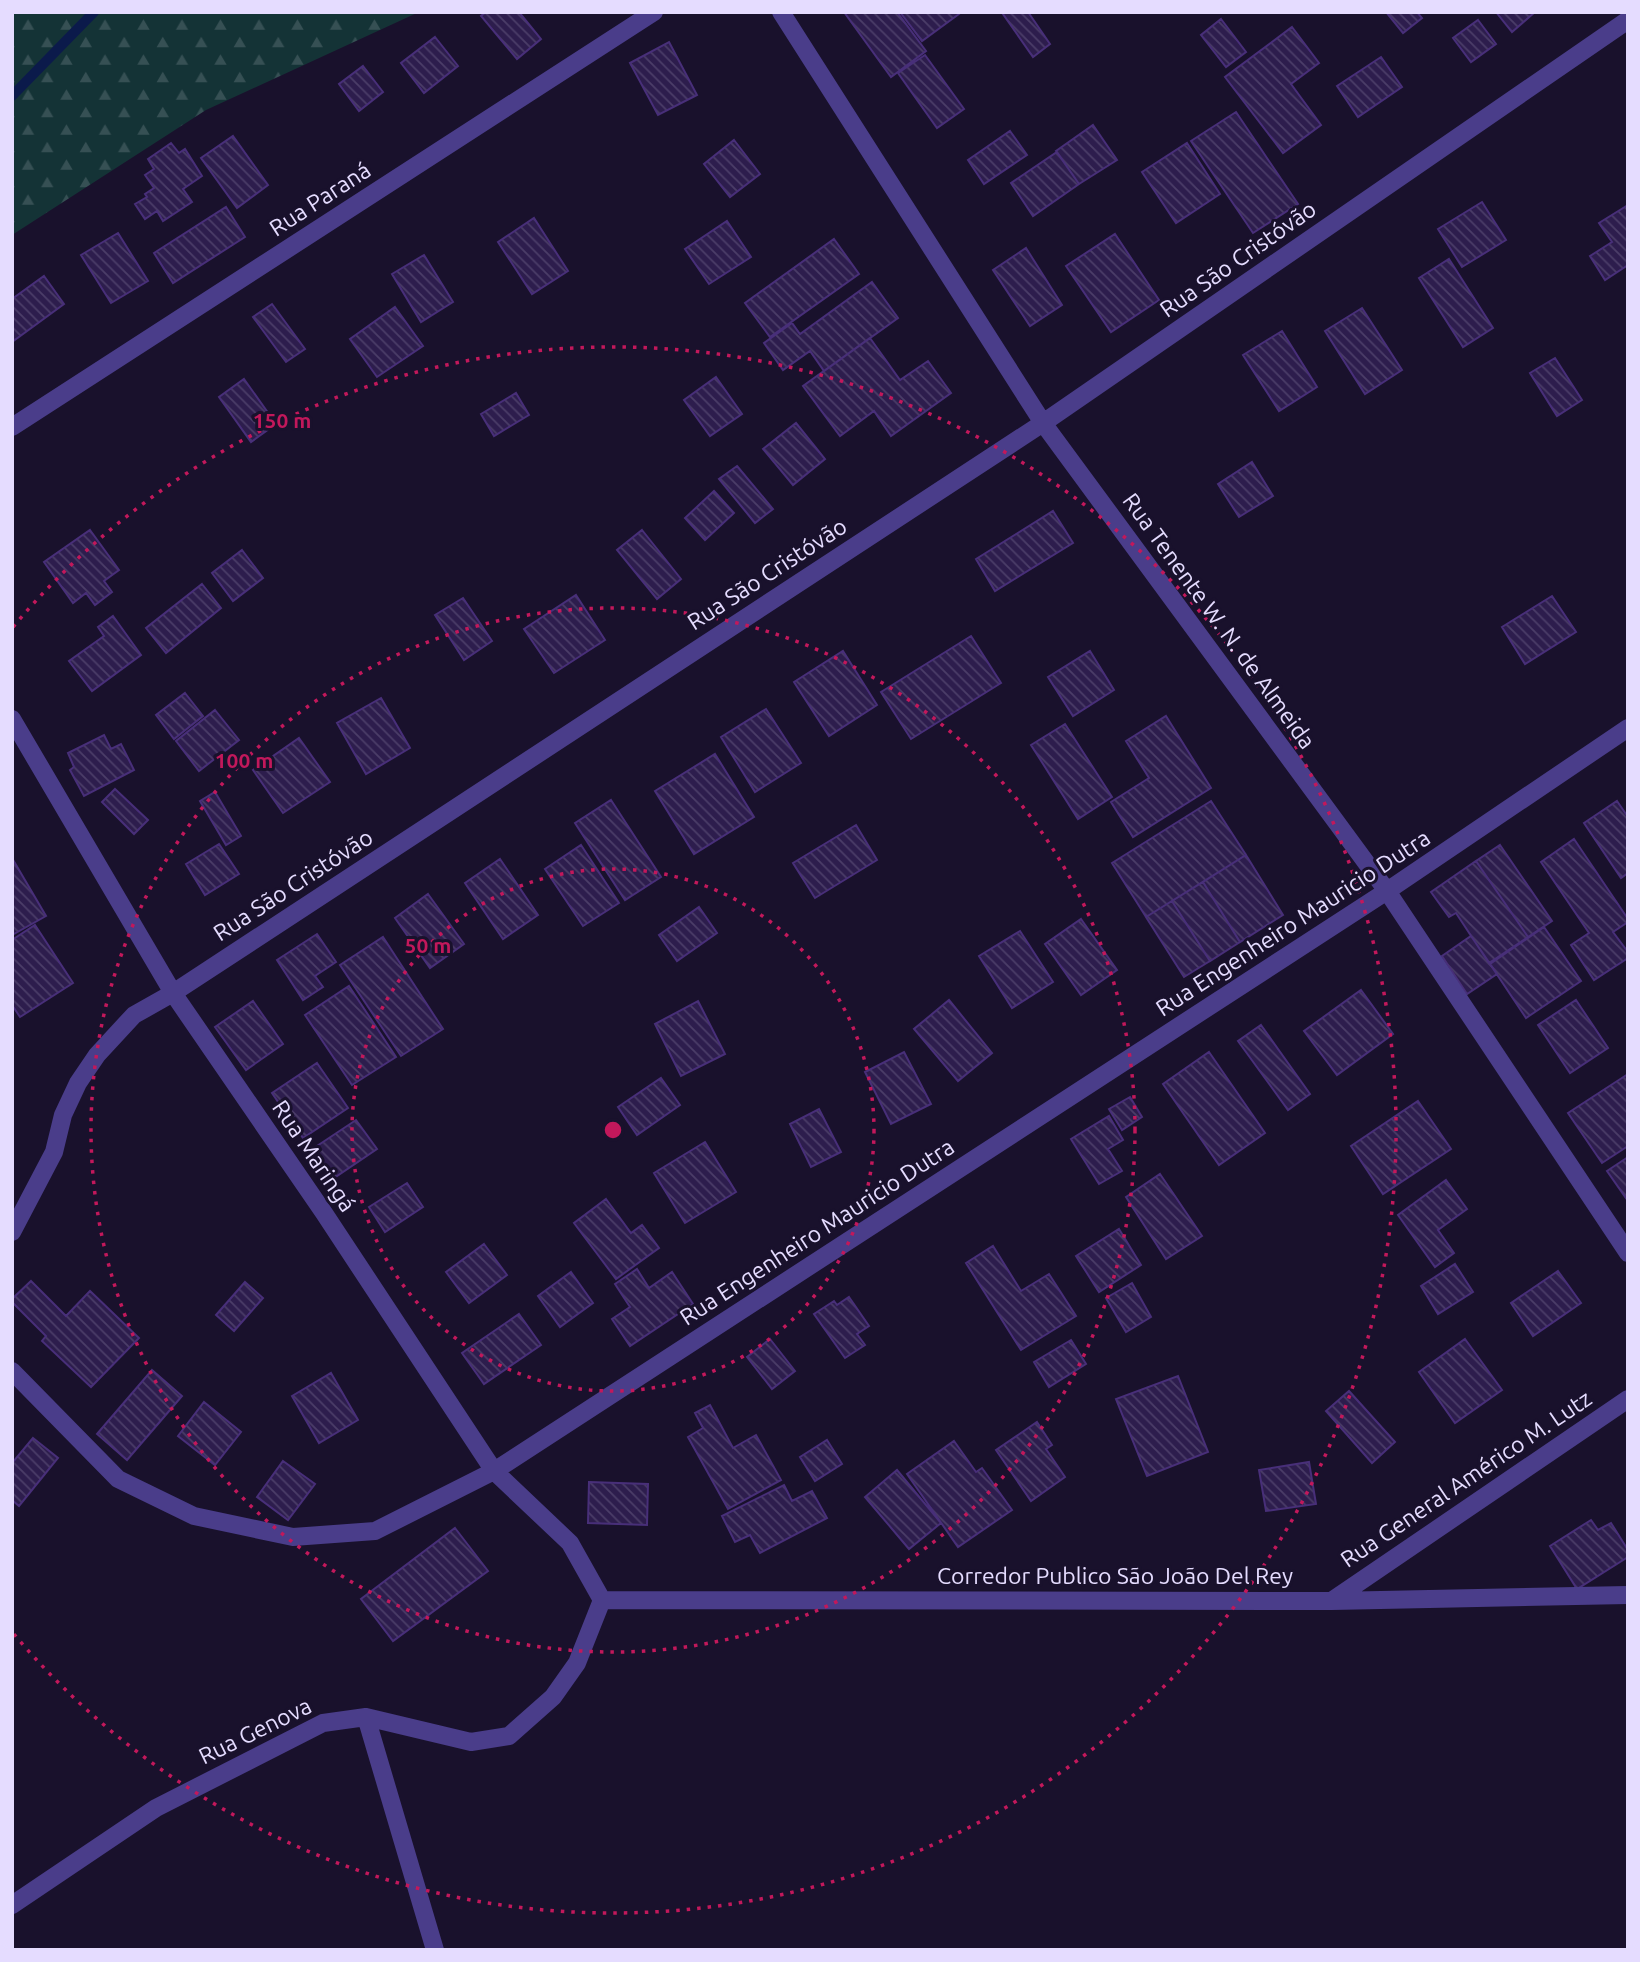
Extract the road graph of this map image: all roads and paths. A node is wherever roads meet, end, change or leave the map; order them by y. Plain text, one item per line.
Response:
1 (654, 12) edge
2 (781, 12) edge
3 (1628, 20) edge
4 (1042, 423) junction
5 (12, 428) edge
6 (12, 719) edge
7 (1628, 729) edge
8 (1387, 891) junction
9 (173, 993) junction
10 (12, 1232) edge
11 (1628, 1253) edge
12 (12, 1371) edge
13 (1628, 1399) edge
14 (494, 1471) junction
15 (1628, 1595) edge
16 (602, 1600) junction
17 (1332, 1601) junction
18 (366, 1717) junction
19 (12, 1905) edge
20 (436, 1950) edge

1 - 5 street, Rua Paraná
2 - 4 street, Rua Tenente W. N. de Almeida
3 - 4 street, Rua São Cristóvão
4 - 8 street, Rua Tenente W. N. de Almeida
4 - 9 street, Rua São Cristóvão
6 - 9 street, Rua Maringá
7 - 8 street, Rua Engenheiro Mauricio Dutra
8 - 11 street, Rua Tenente W. N. de Almeida
8 - 14 street, Rua Engenheiro Mauricio Dutra
9 - 10 street, Rua São Cristóvão
9 - 14 street, Rua Maringá
12 - 14 street, Rua Engenheiro Mauricio Dutra
13 - 17 street, Rua General Américo M. Lutz
14 - 16 street, Rua Maringá
15 - 17 street, Corredor Publico São João Del Rey
16 - 17 street, Corredor Publico São João Del Rey
16 - 18 street, Rua Genova
18 - 19 street, Rua Genova
18 - 20 street

